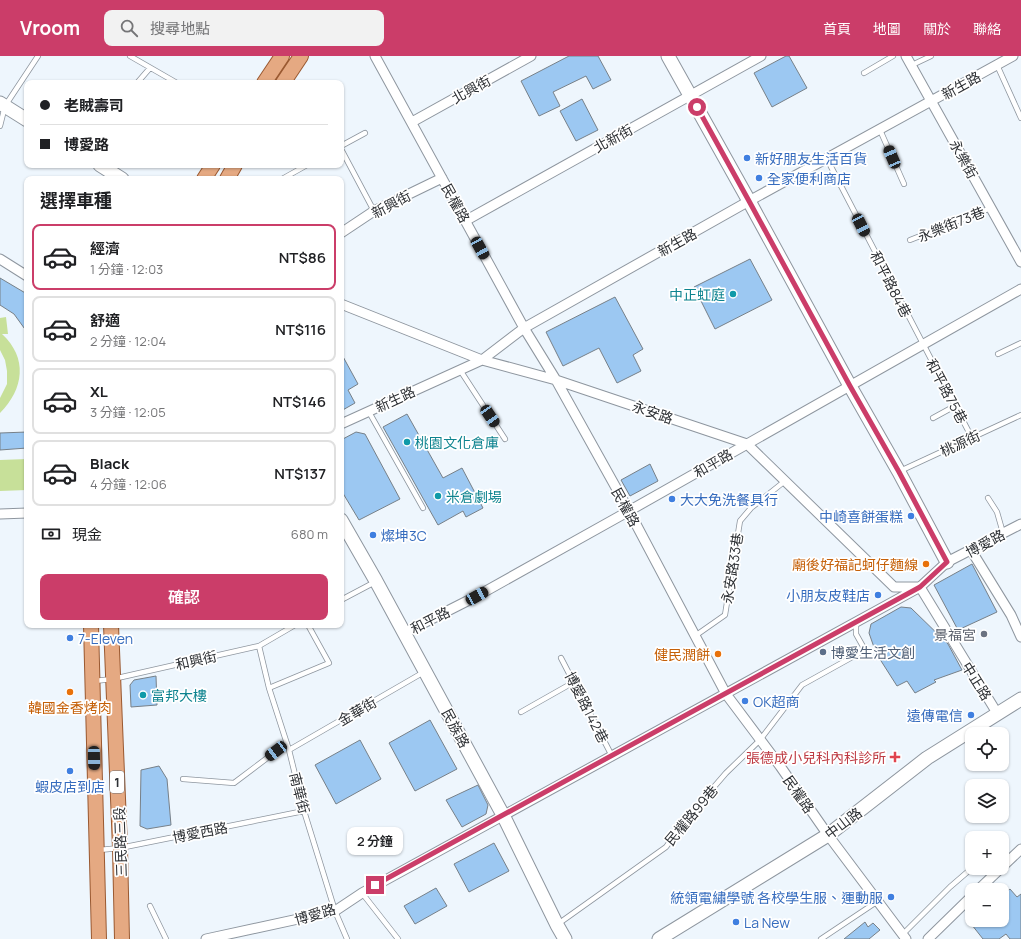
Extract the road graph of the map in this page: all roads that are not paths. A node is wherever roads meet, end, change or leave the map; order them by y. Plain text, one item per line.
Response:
1 (38, 56) edge
2 (130, 56) edge
3 (282, 56) edge
4 (301, 56) edge
5 (375, 56) edge
6 (531, 56) edge
7 (668, 56) edge
8 (893, 56) edge
9 (906, 56) edge
10 (931, 56) edge
11 (1013, 56) edge
12 (755, 57) edge
13 (912, 65) junction
14 (997, 65) junction
15 (150, 68) junction
16 (864, 73) dead end
17 (140, 80) edge
18 (172, 80) edge
19 (266, 80) edge
20 (285, 80) edge
21 (690, 95) junction
22 (932, 101) junction
23 (2, 105) edge
24 (24, 118) edge
25 (1021, 118) edge
26 (412, 122) junction
27 (0, 126) edge
28 (880, 130) junction
29 (365, 133) dead end
30 (344, 146) edge
31 (344, 154) edge
32 (827, 159) junction
33 (105, 168) edge
34 (302, 168) edge
35 (117, 176) edge
36 (287, 176) edge
37 (442, 178) junction
38 (904, 184) dead end
39 (749, 201) junction
40 (991, 208) junction
41 (374, 212) junction
42 (465, 221) junction
43 (344, 231) edge
44 (910, 240) dead end
45 (0, 259) edge
46 (1021, 262) edge
47 (24, 274) edge
48 (1021, 289) edge
49 (344, 305) edge
50 (524, 328) junction
51 (1021, 343) edge
52 (923, 345) junction
53 (998, 354) dead end
54 (482, 360) junction
55 (460, 370) junction
56 (556, 380) junction
57 (850, 386) junction
58 (955, 406) junction
59 (369, 412) junction
60 (1021, 415) edge
61 (933, 418) dead end
62 (344, 423) edge
63 (505, 438) dead end
64 (972, 438) junction
65 (746, 444) junction
66 (899, 472) junction
67 (785, 481) junction
68 (988, 498) dead end
69 (424, 508) dead end
70 (629, 511) junction
71 (24, 513) edge
72 (0, 514) edge
73 (1021, 524) edge
74 (344, 525) edge
75 (1003, 533) junction
76 (971, 550) junction
77 (947, 562) junction
78 (376, 581) junction
79 (920, 587) junction
80 (344, 598) edge
81 (856, 622) junction
82 (91, 628) edge
83 (111, 628) edge
84 (290, 628) edge
85 (310, 628) edge
86 (404, 633) junction
87 (695, 636) junction
88 (1021, 637) edge
89 (259, 646) junction
90 (562, 658) dead end
91 (426, 672) junction
92 (113, 679) junction
93 (92, 681) junction
94 (574, 682) junction
95 (269, 688) junction
96 (726, 694) junction
97 (1020, 700) edge
98 (521, 712) dead end
99 (997, 713) junction
100 (760, 740) junction
101 (286, 743) junction
102 (289, 750) junction
103 (612, 756) junction
104 (183, 779) dead end
105 (304, 811) junction
106 (503, 815) junction
107 (828, 836) junction
108 (120, 848) junction
109 (1021, 849) edge
110 (96, 850) junction
111 (1009, 861) edge
112 (965, 874) edge
113 (994, 875) edge
114 (986, 883) edge
115 (362, 892) junction
116 (878, 901) junction
117 (965, 903) edge
118 (150, 906) dead end
119 (335, 911) junction
120 (557, 925) junction
121 (904, 937) edge
122 (99, 939) edge
123 (122, 939) edge
124 (166, 939) edge
125 (206, 939) edge
126 (347, 939) edge
127 (398, 939) edge
128 (565, 939) edge
129 (659, 939) edge
130 (821, 939) edge
131 (928, 939) edge

1 - 23 lane
2 - 15 lane
3 - 19 main road
4 - 20 main road
5 - 26 street, 民權路
6 - 26 street, 北興街
7 - 21 main road
8 - 16 lane
9 - 13 street, 永樂街
10 - 13 lane
11 - 14 street, 新生路
12 - 21 street, 北新街
13 - 22 street, 永樂街
14 - 22 street, 新生路
14 - 25 lane
15 - 17 lane
15 - 18 lane
21 - 39 main road
21 - 42 street, 北新街
22 - 28 street, 新生路
22 - 40 street, 永樂街
23 - 24 main road
23 - 27 lane
26 - 37 street, 民權路
28 - 32 street, 新生路
28 - 38 lane
29 - 30 lane
31 - 41 lane
32 - 39 street, 新生路
32 - 52 lane, 和平路84巷
33 - 35 main road
34 - 36 lane
37 - 41 street, 新興街
37 - 42 street, 民權路
39 - 50 street, 新生路
39 - 57 main road
40 - 44 lane, 永樂街73巷
40 - 46 street, 永樂街
41 - 43 street, 新興街
42 - 50 street, 民權路
45 - 47 street
48 - 52 street, 和平路
49 - 54 street, 永安路
50 - 54 street, 新生路
50 - 56 street, 民權路
51 - 53 lane
52 - 57 street, 和平路
52 - 58 lane, 和平路75巷
54 - 55 street, 新生路
54 - 56 street, 永安路
55 - 59 street, 新生路
55 - 63 lane
56 - 65 street, 永安路
56 - 70 street, 民權路
57 - 65 street, 和平路
57 - 66 main road
58 - 61 lane
58 - 64 lane, 和平路75巷
59 - 62 street, 新生路
59 - 69 lane
60 - 64 lane, 桃源街
64 - 66 lane, 桃源街
65 - 67 street, 永安路
65 - 70 street, 和平路
66 - 77 main road
67 - 79 street, 永安路
67 - 87 lane, 永安路33巷
68 - 75 lane
70 - 86 street, 和平路
70 - 87 street, 民權路
71 - 72 street
73 - 75 street, 博愛路
74 - 78 main road, 民族路
75 - 76 street, 博愛路
76 - 77 street, 博愛路
76 - 88 street
77 - 79 street, 博愛路
78 - 80 lane
78 - 86 main road, 民族路
79 - 81 street, 博愛路
79 - 99 street, 中正路
81 - 96 street, 博愛路
81 - 100 lane, 民權路99巷
82 - 93 main road, 三民路三段 / 1
83 - 92 main road, 三民路三段 / 1
84 - 89 lane, 和興街
85 - 95 lane
86 - 91 main road, 民族路
87 - 96 street, 民權路
89 - 92 lane, 和興街
89 - 95 lane, 南華街
90 - 94 lane, 博愛路142巷
91 - 102 lane, 金華街
91 - 106 main road, 民族路
92 - 93 lane, 和興街
92 - 108 main road, 三民路三段 / 1
93 - 110 main road, 三民路三段 / 1
94 - 98 lane
94 - 103 lane, 博愛路142巷
95 - 101 lane, 南華街
96 - 100 street, 民權路
96 - 103 street, 博愛路
97 - 99 main road, 中山路
99 - 107 main road, 中山路
100 - 107 street, 民權路
100 - 120 lane, 民權路99巷
101 - 102 lane, 南華街
101 - 104 lane
102 - 105 lane, 南華街
103 - 106 street, 博愛路
105 - 108 lane, 博愛西路
105 - 119 lane, 南華街
106 - 115 street, 博愛路
106 - 120 main road, 民族路
107 - 116 street, 民權路
107 - 129 main road, 中山路
108 - 110 lane, 博愛西路
108 - 123 main road, 三民路三段 / 1
109 - 111 street
110 - 122 main road, 三民路三段 / 1
112 - 121 lane
113 - 114 street
115 - 119 street, 博愛路
115 - 127 lane
116 - 121 street, 民權路
116 - 130 lane
117 - 131 street
118 - 124 lane
119 - 125 street, 博愛路
119 - 126 lane, 南華街
120 - 128 main road, 民族路

